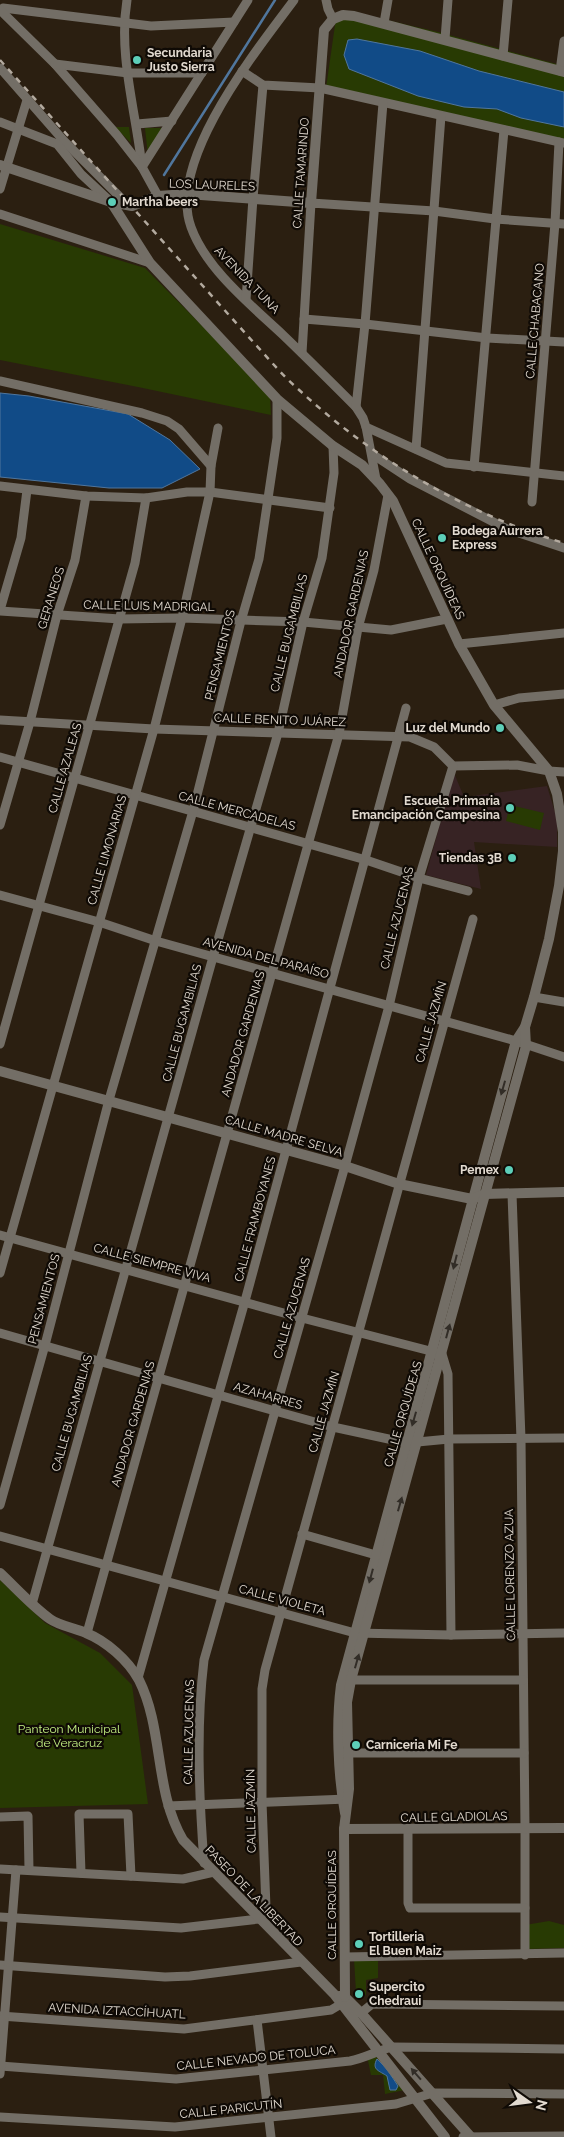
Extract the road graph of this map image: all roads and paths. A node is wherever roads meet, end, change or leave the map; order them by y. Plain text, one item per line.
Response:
1 (127, 0) edge
2 (248, 0) edge
3 (294, 0) edge
4 (326, 0) edge
5 (388, 0) edge
6 (448, 0) edge
7 (508, 0) edge
8 (2, 7) edge
9 (333, 20) junction
10 (234, 22) junction
11 (384, 23) junction
12 (123, 24) junction
13 (445, 39) junction
14 (564, 41) edge
15 (503, 56) junction
16 (55, 64) junction
17 (0, 68) edge
18 (242, 71) junction
19 (562, 71) edge
20 (128, 73) junction
21 (202, 73) junction
22 (263, 85) junction
23 (320, 88) junction
24 (28, 100) junction
25 (383, 103) junction
26 (441, 116) junction
27 (172, 121) junction
28 (0, 122) edge
29 (137, 124) junction
30 (18, 127) junction
31 (504, 130) junction
32 (561, 143) edge
33 (3, 166) edge
34 (142, 167) junction
35 (0, 189) edge
36 (187, 194) junction
37 (158, 196) junction
38 (253, 198) junction
39 (111, 202) junction
40 (311, 203) junction
41 (127, 204) junction
42 (374, 207) junction
43 (434, 212) junction
44 (0, 214) edge
45 (495, 219) junction
46 (560, 223) edge
47 (150, 263) junction
48 (246, 300) junction
49 (304, 319) junction
50 (365, 324) junction
51 (425, 330) junction
52 (487, 338) junction
53 (546, 341) junction
54 (564, 342) edge
55 (302, 353) junction
56 (0, 381) edge
57 (277, 399) junction
58 (356, 407) junction
59 (366, 427) junction
60 (218, 428) dead end
61 (333, 446) junction
62 (416, 450) junction
63 (372, 454) junction
64 (211, 466) junction
65 (474, 467) junction
66 (534, 473) junction
67 (564, 476) edge
68 (376, 479) junction
69 (0, 486) edge
70 (27, 490) junction
71 (210, 492) junction
72 (86, 496) junction
73 (388, 496) junction
74 (146, 498) junction
75 (268, 498) junction
76 (532, 502) dead end
77 (330, 508) junction
78 (564, 548) edge
79 (0, 610) edge
80 (57, 615) junction
81 (182, 618) junction
82 (447, 619) junction
83 (120, 620) junction
84 (241, 621) junction
85 (303, 622) junction
86 (358, 628) junction
87 (564, 633) edge
88 (459, 644) junction
89 (564, 694) edge
90 (494, 705) junction
91 (406, 708) dead end
92 (0, 720) edge
93 (30, 722) junction
94 (91, 724) junction
95 (154, 729) junction
96 (214, 730) junction
97 (278, 733) junction
98 (339, 734) junction
99 (400, 736) junction
100 (0, 757) edge
101 (19, 762) junction
102 (452, 766) junction
103 (549, 771) junction
104 (564, 772) edge
105 (75, 778) junction
106 (136, 796) junction
107 (193, 811) junction
108 (0, 825) edge
109 (252, 828) junction
110 (309, 843) junction
111 (366, 860) junction
112 (419, 878) junction
113 (562, 886) edge
114 (468, 891) dead end
115 (0, 895) edge
116 (39, 905) junction
117 (473, 919) dead end
118 (99, 922) junction
119 (156, 941) junction
120 (213, 957) junction
121 (273, 974) junction
122 (331, 989) junction
123 (534, 997) junction
124 (564, 1002) edge
125 (389, 1006) junction
126 (445, 1022) junction
127 (525, 1027) junction
128 (516, 1041) junction
129 (0, 1044) edge
130 (526, 1046) junction
131 (564, 1057) edge
132 (0, 1072) edge
133 (54, 1086) junction
134 (109, 1100) junction
135 (169, 1117) junction
136 (228, 1134) junction
137 (286, 1151) junction
138 (345, 1166) junction
139 (399, 1184) junction
140 (564, 1192) edge
141 (485, 1194) junction
142 (512, 1194) junction
143 (472, 1199) junction
144 (0, 1235) edge
145 (10, 1238) junction
146 (466, 1243) junction
147 (69, 1253) junction
148 (126, 1269) junction
149 (0, 1274) edge
150 (184, 1285) junction
151 (246, 1301) junction
152 (302, 1318) junction
153 (0, 1333) edge
154 (360, 1333) junction
155 (44, 1345) junction
156 (437, 1353) junction
157 (99, 1362) junction
158 (159, 1378) junction
159 (218, 1395) junction
160 (275, 1412) junction
161 (333, 1427) junction
162 (564, 1438) edge
163 (449, 1439) junction
164 (521, 1439) junction
165 (413, 1442) junction
166 (0, 1505) edge
167 (302, 1534) junction
168 (0, 1536) edge
169 (48, 1549) junction
170 (376, 1555) junction
171 (107, 1565) junction
172 (0, 1573) edge
173 (165, 1581) junction
174 (222, 1596) junction
175 (32, 1604) junction
176 (281, 1613) junction
177 (87, 1633) junction
178 (360, 1633) junction
179 (524, 1634) junction
180 (564, 1634) edge
181 (451, 1635) junction
182 (138, 1678) junction
183 (347, 1680) junction
184 (523, 1680) junction
185 (343, 1753) junction
186 (524, 1753) junction
187 (344, 1799) junction
188 (262, 1802) junction
189 (200, 1805) junction
190 (168, 1806) junction
191 (0, 1817) edge
192 (525, 1828) junction
193 (564, 1828) edge
194 (344, 1830) junction
195 (408, 1830) junction
196 (204, 1863) junction
197 (0, 1868) edge
198 (16, 1870) junction
199 (29, 1870) junction
200 (214, 1872) junction
201 (81, 1873) junction
202 (131, 1876) junction
203 (525, 1908) junction
204 (0, 1918) edge
205 (12, 1918) junction
206 (259, 1919) junction
207 (564, 1954) edge
208 (525, 1955) junction
209 (345, 1957) junction
210 (301, 1962) junction
211 (4, 1965) edge
212 (345, 2004) junction
213 (564, 2006) edge
214 (361, 2013) junction
215 (2, 2016) edge
216 (257, 2020) junction
217 (392, 2048) junction
218 (564, 2049) edge
219 (379, 2050) junction
220 (0, 2066) edge
221 (263, 2069) junction
222 (0, 2074) edge
223 (433, 2093) junction
224 (564, 2094) edge
225 (415, 2100) junction
226 (0, 2117) edge
227 (269, 2117) junction
228 (468, 2136) edge
229 (564, 2136) edge
230 (272, 2137) edge
231 (445, 2137) edge

1 - 12 street
2 - 10 street
3 - 18 street, AVENIDA TUNA
4 - 9 street
5 - 11 street
6 - 13 street
7 - 15 street
8 - 12 street
8 - 16 street
9 - 11 street
9 - 23 street, CALLE TAMARINDO
10 - 12 street
10 - 21 street
11 - 13 street
12 - 20 street
13 - 15 street
14 - 19 street
15 - 19 street
16 - 20 street
16 - 34 street
17 - 24 street
18 - 22 street
18 - 36 street, AVENIDA TUNA
20 - 21 street
20 - 29 street
21 - 27 street
22 - 23 street
22 - 38 street
23 - 25 street
23 - 40 street, CALLE TAMARINDO
24 - 30 street
24 - 41 street
25 - 26 street
25 - 42 street
26 - 31 street
26 - 43 street
27 - 29 street
27 - 34 street
28 - 30 street
29 - 34 street
30 - 33 street
30 - 39 street
31 - 32 street
31 - 45 street
32 - 46 street, CALLE CHABACANO
33 - 35 street
33 - 39 street, LOS LAURELES
34 - 37 street
36 - 37 street, LOS LAURELES
36 - 38 street, LOS LAURELES
36 - 48 street, AVENIDA TUNA
37 - 41 street, LOS LAURELES
38 - 40 street, LOS LAURELES
38 - 48 street
39 - 41 street, LOS LAURELES
39 - 47 street, CALLE ORQUÍDEAS
40 - 42 street
40 - 49 street, CALLE TAMARINDO
42 - 43 street
42 - 50 street
43 - 45 street
43 - 51 street
44 - 47 street
45 - 46 street
45 - 52 street
46 - 53 street, CALLE CHABACANO
47 - 57 street, CALLE ORQUÍDEAS
48 - 55 street, AVENIDA TUNA
49 - 50 street
49 - 55 street, CALLE TAMARINDO
50 - 51 street
50 - 58 street
51 - 52 street
51 - 62 street
52 - 53 street
52 - 65 street
53 - 54 street
53 - 66 street, CALLE CHABACANO
55 - 58 street, AVENIDA TUNA
56 - 64 street
57 - 61 street, CALLE ORQUÍDEAS
57 - 75 street, PENSAMIENTOS
58 - 59 street, AVENIDA TUNA
59 - 62 street
59 - 63 street, AVENIDA TUNA
60 - 64 street, CALLE LIMONARIAS
61 - 68 street, CALLE ORQUÍDEAS
61 - 77 street, CALLE BUGAMBILIAS
62 - 65 street
63 - 68 street, AVENIDA TUNA
63 - 78 street
64 - 71 street, CALLE LIMONARIAS
65 - 66 street
66 - 67 street
66 - 76 street, CALLE CHABACANO
68 - 73 street, CALLE ORQUÍDEAS
69 - 70 street
70 - 72 street
70 - 79 street
71 - 74 street
71 - 75 street
71 - 81 street, CALLE LIMONARIAS
72 - 74 street
72 - 80 street, GERANEOS
73 - 82 street, CALLE ORQUÍDEAS
73 - 86 street, ANDADOR GARDENIAS
74 - 83 street, CALLE AZALEAS
75 - 77 street
75 - 84 street, PENSAMIENTOS
77 - 85 street, CALLE BUGAMBILIAS
79 - 80 street, CALLE LUIS MADRIGAL
80 - 83 street, CALLE LUIS MADRIGAL
80 - 93 street, GERANEOS
81 - 83 street, CALLE LUIS MADRIGAL
81 - 84 street, CALLE LUIS MADRIGAL
81 - 95 street, CALLE LIMONARIAS
82 - 86 street, CALLE LUIS MADRIGAL
82 - 88 street, CALLE ORQUÍDEAS
83 - 94 street, CALLE AZALEAS
84 - 85 street, CALLE LUIS MADRIGAL
84 - 96 street, PENSAMIENTOS
85 - 86 street, CALLE LUIS MADRIGAL
85 - 97 street, CALLE BUGAMBILIAS
86 - 98 street, ANDADOR GARDENIAS
87 - 88 street
88 - 90 street, CALLE ORQUÍDEAS
89 - 90 street
90 - 103 street, CALLE ORQUÍDEAS
91 - 99 street, CALLE FRAMBOYANES
92 - 93 street, CALLE BENITO JUÁREZ
93 - 94 street, CALLE BENITO JUÁREZ
93 - 101 street, GERANEOS
94 - 95 street, CALLE BENITO JUÁREZ
94 - 105 street, CALLE AZALEAS
95 - 96 street, CALLE BENITO JUÁREZ
95 - 106 street, CALLE LIMONARIAS
96 - 97 street, CALLE BENITO JUÁREZ
96 - 107 street, PENSAMIENTOS
97 - 98 street, CALLE BENITO JUÁREZ
97 - 109 street, CALLE BUGAMBILIAS
98 - 99 street, CALLE BENITO JUÁREZ
98 - 110 street, ANDADOR GARDENIAS
99 - 102 street, CALLE BENITO JUÁREZ
99 - 111 street, CALLE FRAMBOYANES
100 - 101 street, CALLE MERCADELAS
101 - 105 street, CALLE MERCADELAS
101 - 108 street, GERANEOS
102 - 103 street
102 - 112 street, CALLE AZUCENAS
103 - 104 street
103 - 113 street, CALLE ORQUÍDEAS
105 - 106 street, CALLE MERCADELAS
105 - 116 street, CALLE AZALEAS
106 - 107 street, CALLE MERCADELAS
106 - 118 street, CALLE LIMONARIAS
107 - 109 street, CALLE MERCADELAS
107 - 119 street, PENSAMIENTOS
109 - 110 street, CALLE MERCADELAS
109 - 120 street, CALLE BUGAMBILIAS
110 - 111 street, CALLE MERCADELAS
110 - 121 street, ANDADOR GARDENIAS
111 - 112 street, CALLE MERCADELAS
111 - 122 street, CALLE FRAMBOYANES
112 - 114 street, CALLE MERCADELAS
112 - 125 street, CALLE AZUCENAS
113 - 123 street, CALLE ORQUÍDEAS
115 - 116 street, AVENIDA DEL PARAÍSO
116 - 118 street, AVENIDA DEL PARAÍSO
116 - 129 street, CALLE AZALEAS
117 - 126 street, CALLE JAZMÍN
118 - 119 street, AVENIDA DEL PARAÍSO
118 - 133 street, CALLE LIMONARIAS
119 - 120 street, AVENIDA DEL PARAÍSO
119 - 134 street, PENSAMIENTOS
120 - 121 street, AVENIDA DEL PARAÍSO
120 - 135 street, CALLE BUGAMBILIAS
121 - 122 street, AVENIDA DEL PARAÍSO
121 - 136 street, ANDADOR GARDENIAS
122 - 125 street, AVENIDA DEL PARAÍSO
122 - 137 street, CALLE FRAMBOYANES
123 - 124 street
123 - 127 street, CALLE ORQUÍDEAS
125 - 126 street, AVENIDA DEL PARAÍSO
125 - 138 street, CALLE AZUCENAS
126 - 128 street, AVENIDA DEL PARAÍSO
126 - 139 street, CALLE JAZMÍN
127 - 128 street, CALLE ORQUÍDEAS
127 - 130 street, CALLE ORQUÍDEAS
128 - 130 street, AVENIDA DEL PARAÍSO
128 -> 143 street, CALLE ORQUÍDEAS
130 - 131 street, AVENIDA DEL PARAÍSO
130 - 141 street, CALLE ORQUÍDEAS
132 - 133 street, CALLE MADRE SELVA
133 - 134 street, CALLE MADRE SELVA
133 - 145 street, CALLE LIMONARIAS
134 - 135 street, CALLE MADRE SELVA
134 - 147 street, PENSAMIENTOS
135 - 136 street, CALLE MADRE SELVA
135 - 148 street, CALLE BUGAMBILIAS
136 - 137 street, CALLE MADRE SELVA
136 - 150 street, ANDADOR GARDENIAS
137 - 138 street, CALLE MADRE SELVA
137 - 151 street, CALLE FRAMBOYANES
138 - 139 street, CALLE MADRE SELVA
138 - 152 street, CALLE AZUCENAS
139 - 143 street, CALLE MADRE SELVA
139 - 154 street, CALLE JAZMÍN
140 - 142 street
141 - 142 street
141 - 143 street
141 - 146 street, CALLE ORQUÍDEAS
142 - 164 street, CALLE LORENZO AZUA
143 - 146 street, CALLE ORQUÍDEAS
144 - 145 street, CALLE SIEMPRE VIVA
145 - 147 street, CALLE SIEMPRE VIVA
145 - 149 street, CALLE LIMONARIAS
146 - 156 street, CALLE ORQUÍDEAS
147 - 148 street, CALLE SIEMPRE VIVA
147 - 155 street, PENSAMIENTOS
148 - 150 street, CALLE SIEMPRE VIVA
148 - 157 street, CALLE BUGAMBILIAS
150 - 151 street, CALLE SIEMPRE VIVA
150 - 158 street, ANDADOR GARDENIAS
151 - 152 street, CALLE SIEMPRE VIVA
151 - 159 street, CALLE FRAMBOYANES
152 - 154 street, CALLE SIEMPRE VIVA
152 - 160 street, CALLE AZUCENAS
153 - 155 street, AZAHARRES
154 - 156 street, CALLE SIEMPRE VIVA
154 - 161 street, CALLE JAZMÍN
155 - 157 street, AZAHARRES
155 - 166 street, PENSAMIENTOS
156 - 163 street
156 - 165 street, CALLE ORQUÍDEAS
157 - 158 street, AZAHARRES
157 - 169 street, CALLE BUGAMBILIAS
158 - 159 street, AZAHARRES
158 - 171 street, ANDADOR GARDENIAS
159 - 160 street, AZAHARRES
159 - 173 street, CALLE FRAMBOYANES
160 - 161 street, AZAHARRES
160 - 174 street, CALLE AZUCENAS
161 - 165 street, AZAHARRES
161 - 167 street, CALLE JAZMÍN
162 - 164 street, AZAHARRES
163 - 164 street, AZAHARRES
163 - 165 street, AZAHARRES
163 - 181 street
164 - 179 street, CALLE LORENZO AZUA
165 - 170 street, CALLE ORQUÍDEAS
178 -> 165 street, CALLE ORQUÍDEAS
167 - 170 street
167 - 176 street, CALLE JAZMÍN
168 - 169 street, CALLE VIOLETA
169 - 171 street, CALLE VIOLETA
169 - 175 street, CALLE BUGAMBILIAS
170 -> 178 street, CALLE ORQUÍDEAS
171 - 173 street, CALLE VIOLETA
171 - 177 street, ANDADOR GARDENIAS
172 - 175 street, PASEO DE LA LIBERTAD
173 - 174 street, CALLE VIOLETA
173 - 182 street, CALLE FRAMBOYANES
174 - 176 street, CALLE VIOLETA
174 - 189 street, CALLE AZUCENAS
175 - 177 street, PASEO DE LA LIBERTAD
176 - 178 street, CALLE VIOLETA
176 - 188 street, CALLE JAZMÍN
177 - 182 street, PASEO DE LA LIBERTAD
178 - 181 street, CALLE VIOLETA
178 - 183 street, CALLE ORQUÍDEAS
179 - 180 street, CALLE VIOLETA
179 - 181 street, CALLE VIOLETA
179 - 184 street, CALLE LORENZO AZUA
182 - 190 street, PASEO DE LA LIBERTAD
183 - 184 street
183 - 185 street, CALLE ORQUÍDEAS
184 - 186 street, CALLE LORENZO AZUA
185 - 186 street
185 - 187 street, CALLE ORQUÍDEAS
186 - 192 street, CALLE LORENZO AZUA
187 - 188 street
187 - 194 street, CALLE ORQUÍDEAS
188 - 189 street
188 - 206 street, CALLE JAZMÍN
189 - 190 street
189 - 196 street, CALLE AZUCENAS
190 - 196 street, PASEO DE LA LIBERTAD
191 - 199 street
192 - 193 street, CALLE GLADIOLAS
192 - 195 street, CALLE GLADIOLAS
192 - 203 street, CALLE LORENZO AZUA
194 - 195 street, CALLE GLADIOLAS
194 - 209 street, CALLE ORQUÍDEAS
195 - 203 street
196 - 200 street, PASEO DE LA LIBERTAD
197 - 198 street
198 - 199 street
198 - 205 street
199 - 201 street
200 - 202 street
200 - 206 street, PASEO DE LA LIBERTAD
201 - 202 street
201 - 202 street
203 - 208 street, CALLE LORENZO AZUA
204 - 205 street
205 - 206 street
205 - 211 street
206 - 210 street, PASEO DE LA LIBERTAD
207 - 208 street
208 - 209 street
209 - 212 street, CALLE ORQUÍDEAS
210 - 211 street
210 - 212 street, PASEO DE LA LIBERTAD
211 - 215 street
212 - 214 street
212 - 216 street, AVENIDA IZTACCÍHUATL
212 - 219 street
213 - 214 street
214 - 217 street
215 - 216 street, AVENIDA IZTACCÍHUATL
215 - 220 street
216 - 221 street
217 - 218 street, CALLE NEVADO DE TOLUCA
217 - 219 street, CALLE NEVADO DE TOLUCA
223 -> 217 street
219 - 221 street, CALLE NEVADO DE TOLUCA
219 - 225 street
220 - 221 street, CALLE NEVADO DE TOLUCA
220 - 222 street
221 - 227 street
223 - 224 street
223 - 225 street, CALLE PARICUTÍN
223 - 228 street
225 - 227 street, CALLE PARICUTÍN
225 - 231 street
226 - 227 street, CALLE PARICUTÍN
227 - 230 street
228 - 229 street

